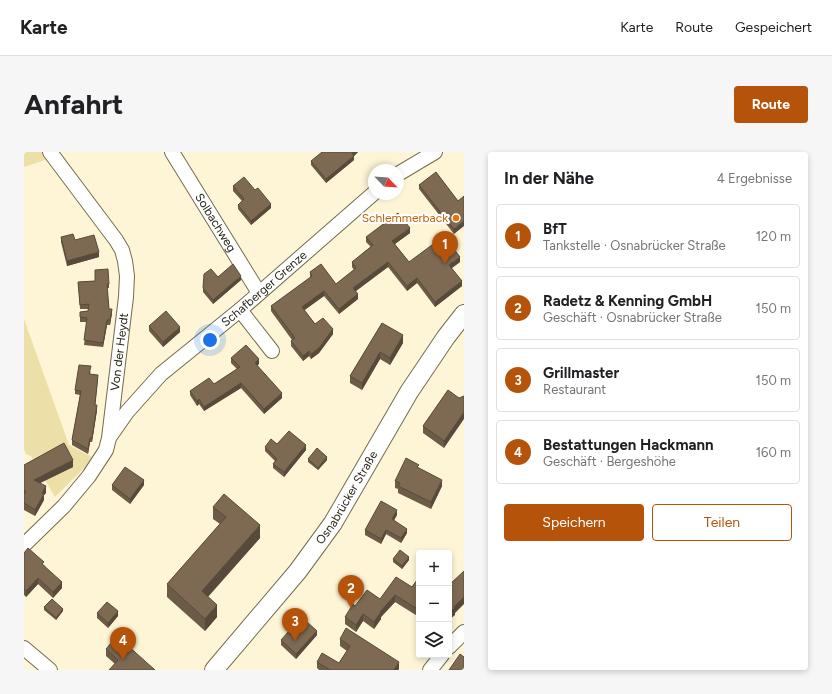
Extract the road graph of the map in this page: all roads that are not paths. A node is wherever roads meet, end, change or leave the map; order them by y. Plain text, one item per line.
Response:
1 (50, 152) edge
2 (172, 152) edge
3 (435, 152) edge
4 (404, 170) edge
5 (368, 198) edge
6 (259, 293) junction
7 (240, 310) junction
8 (464, 314) edge
9 (272, 351) dead end
10 (109, 438) junction
11 (24, 545) edge
12 (464, 632) edge
13 (452, 644) edge
14 (24, 648) edge
15 (440, 658) edge
16 (50, 670) edge
17 (214, 670) edge
18 (430, 670) edge

1 - 10 street, Von der Heydt
2 - 6 street, Solbachweg
3 - 4 street
5 - 6 street, Schafberger Grenze
6 - 7 street, Schafberger Grenze
7 - 9 street
7 - 10 street, Schafberger Grenze
8 - 17 main road, Osnabrücker Straße
10 - 11 street, Von der Heydt
12 - 13 street
14 - 16 street
15 - 18 street

